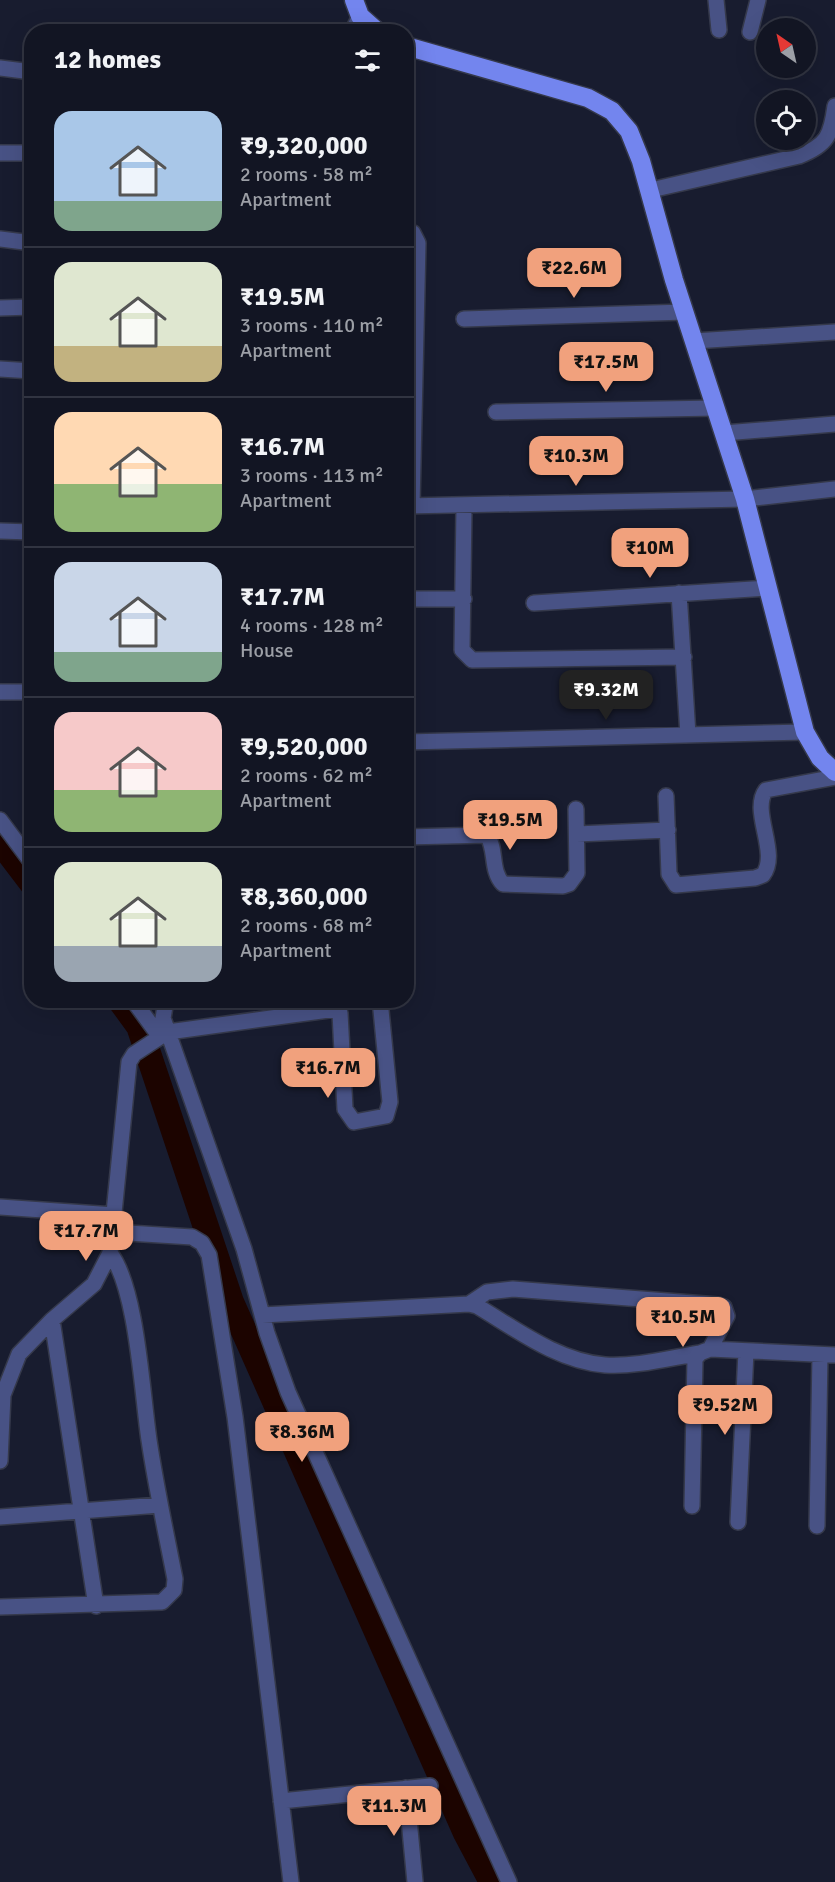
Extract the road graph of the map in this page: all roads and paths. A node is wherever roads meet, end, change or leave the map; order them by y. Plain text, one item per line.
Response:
1 (716, 0) edge
2 (758, 0) edge
3 (718, 30) dead end
4 (750, 32) dead end
5 (414, 48) edge
6 (0, 68) edge
7 (24, 71) edge
8 (835, 106) edge
9 (0, 153) edge
10 (24, 153) edge
11 (651, 190) junction
12 (414, 236) edge
13 (0, 239) edge
14 (24, 242) edge
15 (0, 308) edge
16 (24, 310) edge
17 (685, 312) junction
18 (464, 319) dead end
19 (414, 321) edge
20 (835, 332) edge
21 (694, 341) junction
22 (0, 369) edge
23 (24, 370) edge
24 (716, 408) junction
25 (496, 411) dead end
26 (835, 424) edge
27 (724, 433) junction
28 (835, 489) edge
29 (745, 499) junction
30 (414, 506) edge
31 (464, 507) junction
32 (0, 531) edge
33 (24, 532) edge
34 (768, 588) junction
35 (679, 593) junction
36 (414, 599) edge
37 (464, 599) junction
38 (534, 603) dead end
39 (684, 657) junction
40 (0, 692) edge
41 (24, 692) edge
42 (805, 732) junction
43 (688, 735) junction
44 (414, 742) edge
45 (835, 772) edge
46 (835, 777) edge
47 (666, 796) dead end
48 (576, 809) dead end
49 (0, 820) edge
50 (668, 830) junction
51 (577, 834) junction
52 (414, 837) edge
53 (24, 852) edge
54 (138, 1008) edge
55 (164, 1008) edge
56 (381, 1008) edge
57 (157, 1036) junction
58 (0, 1207) edge
59 (114, 1215) junction
60 (112, 1232) junction
61 (110, 1253) junction
62 (469, 1304) junction
63 (262, 1315) junction
64 (52, 1320) junction
65 (705, 1351) junction
66 (746, 1352) junction
67 (828, 1355) edge
68 (819, 1436) junction
69 (835, 1436) edge
70 (0, 1461) edge
71 (160, 1505) junction
72 (692, 1506) dead end
73 (82, 1511) junction
74 (0, 1517) edge
75 (738, 1522) dead end
76 (817, 1526) dead end
77 (96, 1605) junction
78 (0, 1607) edge
79 (430, 1786) dead end
80 (406, 1788) junction
81 (281, 1801) junction
82 (291, 1882) edge
83 (415, 1882) edge
84 (509, 1882) edge

1 - 3 street
2 - 4 street
5 - 11 main road
6 - 7 street
8 - 11 street
9 - 10 street
11 - 17 main road
12 - 19 street
13 - 14 street
15 - 16 street
17 - 18 street
17 - 21 main road
20 - 21 street
21 - 24 main road
22 - 23 street
24 - 25 street
24 - 27 main road
26 - 27 street
27 - 29 main road
28 - 29 street
29 - 31 street
29 - 34 main road
30 - 31 street
31 - 37 street
32 - 33 street
34 - 35 street
34 - 42 main road
35 - 38 street
35 - 39 street
36 - 37 street
37 - 39 street
39 - 43 street
40 - 41 street
42 - 43 street
42 - 45 main road
43 - 44 street
46 - 50 street
47 - 50 street
48 - 51 street
49 - 53 street
50 - 51 street
51 - 52 street
54 - 57 street
55 - 57 street
56 - 57 street
57 - 59 street
57 - 63 street
58 - 59 street
59 - 60 street
60 - 61 street
60 - 81 street
61 - 64 street
61 - 71 street
62 - 63 street
62 - 65 street
62 - 65 street
63 - 84 street
64 - 70 street
64 - 73 street
65 - 66 street
65 - 72 street
66 - 67 street
66 - 75 street
67 - 68 street
68 - 69 street
68 - 76 street
71 - 73 street
71 - 77 street
73 - 74 street
73 - 77 street
77 - 78 street
79 - 80 street
80 - 81 street
80 - 83 street
81 - 82 street

